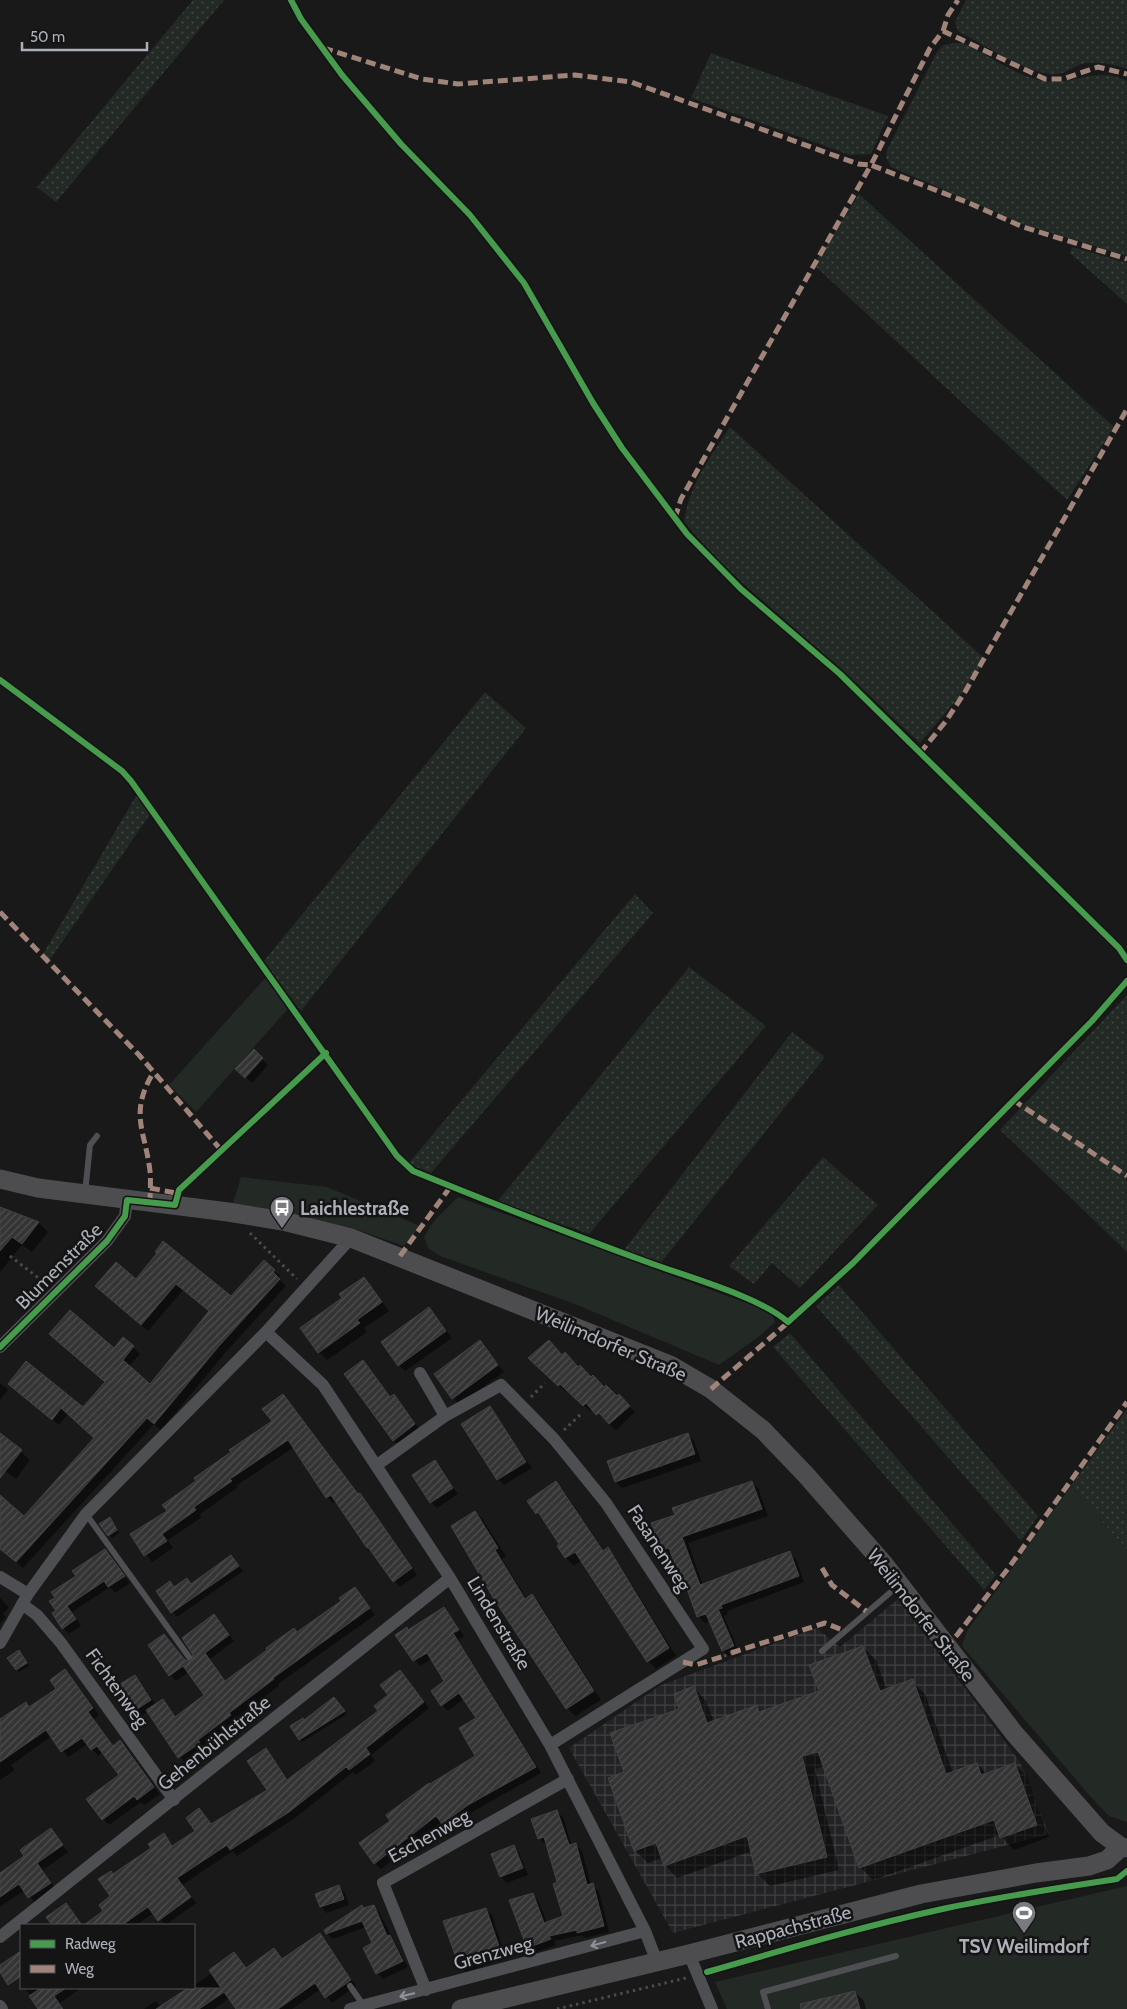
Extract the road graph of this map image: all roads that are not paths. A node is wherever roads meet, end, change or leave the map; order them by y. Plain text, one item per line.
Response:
1 (97, 1136) dead end
2 (0, 1178) edge
3 (85, 1194) junction
4 (127, 1200) junction
5 (351, 1238) junction
6 (266, 1332) junction
7 (0, 1346) edge
8 (420, 1373) dead end
9 (445, 1416) junction
10 (377, 1465) junction
11 (86, 1514) junction
12 (0, 1577) edge
13 (450, 1578) junction
14 (899, 1585) junction
15 (25, 1599) junction
16 (0, 1643) edge
17 (822, 1651) dead end
18 (188, 1657) dead end
19 (550, 1744) junction
20 (568, 1779) junction
21 (174, 1800) junction
22 (1124, 1847) edge
23 (645, 1931) junction
24 (0, 1937) edge
25 (689, 1954) junction
26 (896, 1956) dead end
27 (656, 1962) junction
28 (350, 1986) dead end
29 (426, 1990) junction
30 (364, 2006) junction
31 (350, 2009) edge
32 (462, 2009) edge
33 (712, 2009) edge
34 (768, 2009) edge

1 - 3 lane
2 - 3 main road, Weilimdorfer Straße
3 - 4 main road, Weilimdorfer Straße
4 - 5 main road, Weilimdorfer Straße
4 - 7 street, Blumenstraße
5 - 6 street
5 - 14 main road, Weilimdorfer Straße
6 - 10 street, Lindenstraße
6 - 11 street
8 - 9 street
9 - 10 street, Fasanenweg
9 - 19 street, Fasanenweg
10 - 13 street, Lindenstraße
11 - 15 street
11 - 18 lane
12 - 15 street, Fichtenweg
13 - 19 street, Lindenstraße
13 - 21 street, Gehenbühlstraße
14 - 17 lane
14 - 22 main road, Weilimdorfer Straße
15 - 16 street
15 - 21 street, Fichtenweg
19 - 20 street, Lindenstraße
20 - 23 street, Lindenstraße
20 - 29 street, Eschenweg
21 - 24 street, Gehenbühlstraße
22 - 25 main road, Rappachstraße
23 - 27 street, Lindenstraße
23 -> 29 street, Grenzweg
25 - 27 main road, Rappachstraße
25 - 33 street
26 - 34 lane
27 - 32 main road, Rappachstraße
28 - 30 lane
29 -> 30 street, Grenzweg
30 - 31 street, Grenzweg

